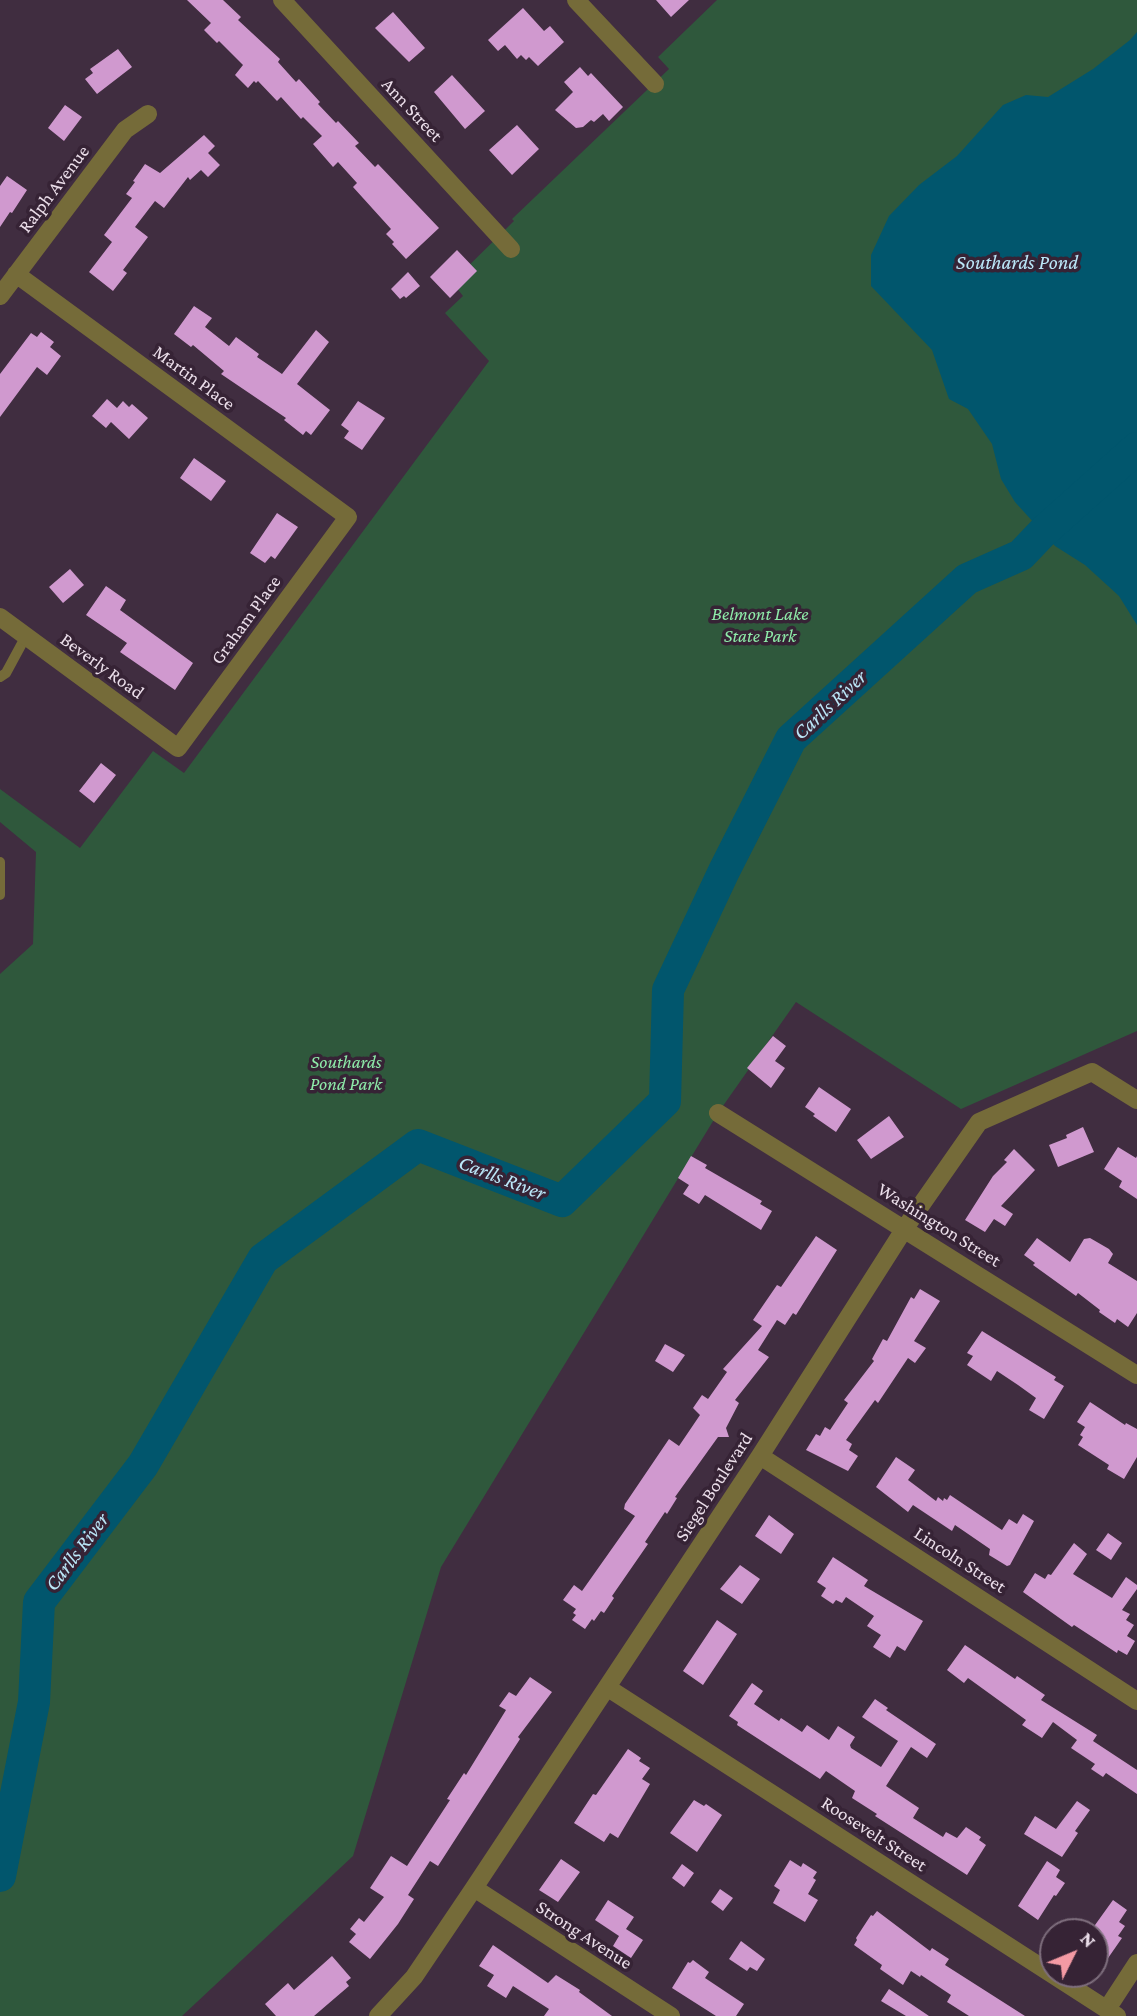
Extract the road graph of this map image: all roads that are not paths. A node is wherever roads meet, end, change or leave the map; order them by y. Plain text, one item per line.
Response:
1 (282, 0) edge
2 (576, 0) edge
3 (655, 84) dead end
4 (148, 114) dead end
5 (512, 249) dead end
6 (16, 274) junction
7 (0, 296) edge
8 (348, 517) joint
9 (0, 617) edge
10 (26, 636) junction
11 (0, 677) edge
12 (178, 748) joint
13 (0, 862) edge
14 (0, 895) edge
15 (1137, 1100) edge
16 (718, 1112) dead end
17 (905, 1228) junction
18 (1137, 1375) edge
19 (760, 1456) junction
20 (608, 1688) junction
21 (1137, 1700) edge
22 (474, 1888) junction
23 (1137, 1963) edge
24 (1112, 2013) edge
25 (378, 2016) edge
26 (671, 2016) edge

1 - 5 street, Ann Street
2 - 3 street
4 - 6 street, Ralph Avenue
6 - 7 street, Ralph Avenue
6 - 8 street, Martin Place
8 - 12 street, Graham Place
9 - 10 street, Beverly Road
10 - 11 lane
10 - 12 street, Beverly Road
13 - 14 lane
15 - 17 street, Siegel Boulevard
16 - 17 street, Washington Street
17 - 18 street, Washington Street
17 - 19 street, Siegel Boulevard
19 - 20 street, Siegel Boulevard
19 - 21 street, Lincoln Street
20 - 22 street, Siegel Boulevard
20 - 24 street, Roosevelt Street
22 - 25 street, Siegel Boulevard
22 - 26 street, Strong Avenue
23 - 24 street

